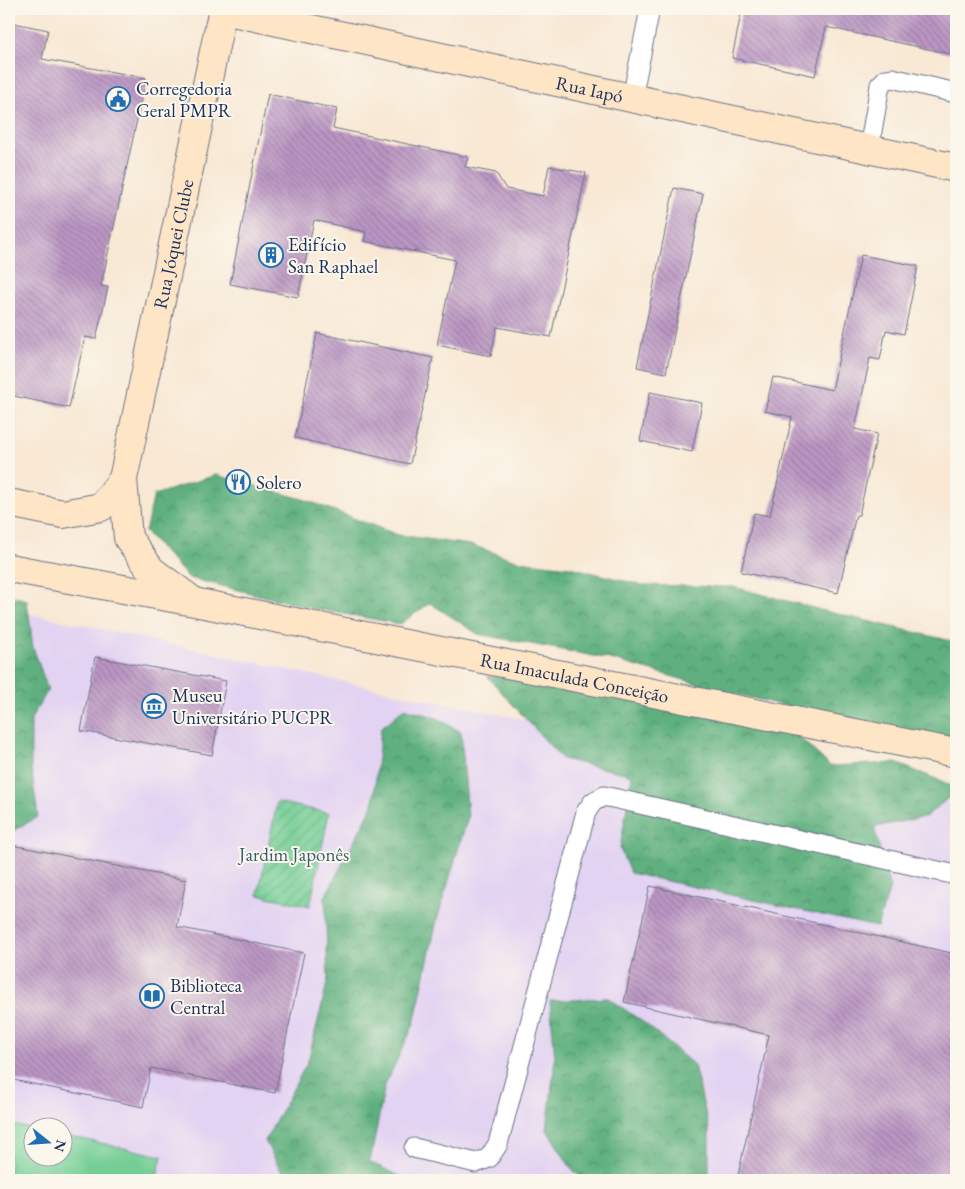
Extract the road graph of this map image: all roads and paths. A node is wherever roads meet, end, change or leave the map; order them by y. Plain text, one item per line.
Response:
1 (223, 9) edge
2 (650, 9) edge
3 (956, 93) edge
4 (632, 98) junction
5 (869, 149) junction
6 (956, 168) edge
7 (123, 479) junction
8 (9, 503) edge
9 (9, 568) edge
10 (194, 602) junction
11 (956, 753) edge
12 (956, 875) edge
13 (414, 1148) dead end

1 - 4 main road, Rua Iapó
1 - 7 main road, Rua Jóquei Clube
2 - 4 lane
3 - 5 lane
4 - 5 main road, Rua Iapó
5 - 6 main road, Rua Iapó
7 - 8 main road
7 - 10 main road, Rua Imaculada Conceição
9 - 10 main road, Rua Imaculada Conceição
10 - 11 main road, Rua Imaculada Conceição
12 - 13 lane

